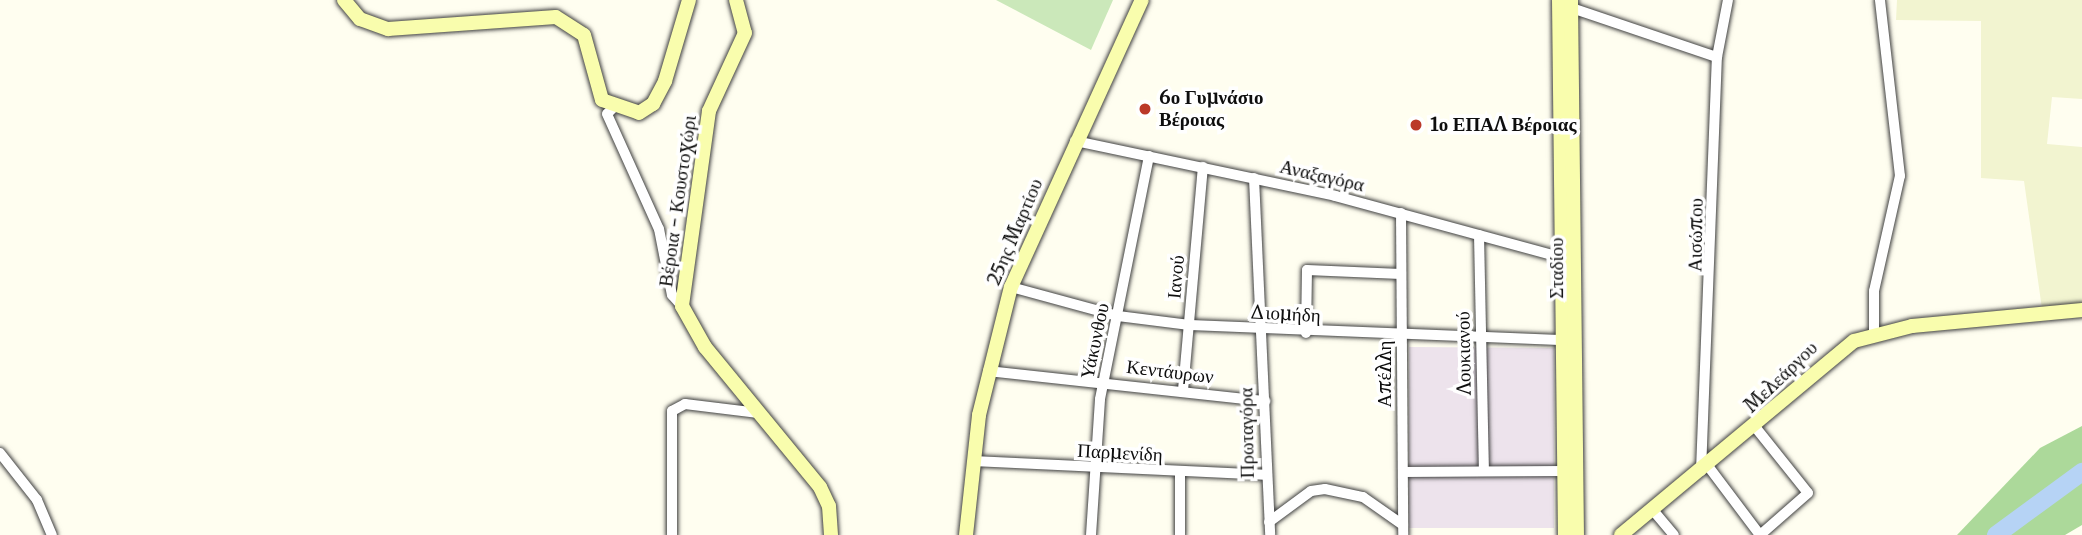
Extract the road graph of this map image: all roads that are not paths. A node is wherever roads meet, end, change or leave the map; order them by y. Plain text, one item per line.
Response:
1 (344, 0) edge
2 (689, 0) edge
3 (736, 0) edge
4 (1142, 0) edge
5 (1728, 0) edge
6 (1880, 0) edge
7 (1564, 2) edge
8 (1717, 57) junction
9 (613, 108) junction
10 (1075, 141) junction
11 (1149, 156) junction
12 (1203, 167) junction
13 (1254, 178) junction
14 (1401, 213) junction
15 (1479, 235) junction
16 (1559, 257) junction
17 (1401, 274) junction
18 (1011, 287) junction
19 (682, 306) junction
20 (2082, 310) edge
21 (1118, 316) junction
22 (1189, 325) junction
23 (1261, 331) junction
24 (1874, 331) junction
25 (1306, 333) junction
26 (1403, 338) junction
27 (1482, 338) junction
28 (1561, 340) junction
29 (988, 371) junction
30 (1104, 382) junction
31 (1183, 390) junction
32 (1265, 401) junction
33 (758, 413) junction
34 (1756, 428) junction
35 (0, 453) edge
36 (973, 461) junction
37 (1095, 469) junction
38 (1705, 469) junction
39 (1484, 471) junction
40 (1564, 471) junction
41 (1403, 472) junction
42 (1180, 473) junction
43 (1265, 475) junction
44 (1652, 509) junction
45 (1269, 522) junction
46 (1403, 530) edge
47 (52, 535) edge
48 (672, 535) edge
49 (831, 535) edge
50 (966, 535) edge
51 (1091, 535) edge
52 (1180, 535) edge
53 (1270, 535) edge
54 (1565, 535) edge
55 (1577, 535) edge
56 (1621, 535) edge
57 (1674, 535) edge
58 (1760, 535) edge

1 - 9 street
2 - 9 street, Βέροια - Κουστοχώρι
3 - 19 street, Βέροια - Κουστοχώρι
4 - 10 street, 25ης Μαρτίου
5 - 8 street, Αισώπου
6 - 24 street
7 - 8 street
7 - 16 street, Σταδίου
7 - 55 street, Σταδίου
8 - 38 street, Αισώπου
9 - 19 street
10 - 11 street, Αναξαγόρα
10 - 18 street, 25ης Μαρτίου
11 - 12 street, Αναξαγόρα
11 - 21 street, Υάκυνθου
12 - 13 street, Αναξαγόρα
12 - 22 street, Ιανού
13 - 14 street, Αναξαγόρα
13 - 23 street, Πρωταγόρα
14 - 15 street, Αναξαγόρα
14 - 17 street, Απέλλη
15 - 16 street, Αναξαγόρα
15 - 27 street, Λουκιανού
16 - 28 street, Σταδίου
17 - 25 street
17 - 26 street, Απέλλη
18 - 21 street, Διομήδη
18 - 29 street, 25ης Μαρτίου
19 - 33 street, Βέροια - Κουστοχώρι
20 - 24 street, Μελεάργου
21 - 22 street, Διομήδη
21 - 30 street, Υάκυνθου
22 - 23 street, Διομήδη
22 - 31 street, Ιανού
23 - 25 street, Διομήδη
23 - 32 street, Πρωταγόρα
24 - 34 street, Μελεάργου
25 - 26 street, Διομήδη
26 - 27 street, Διομήδη
26 - 41 street, Απέλλη
27 - 28 street, Διομήδη
27 - 39 street, Λουκιανού
28 - 40 street, Σταδίου
29 - 30 street, Κεντάυρων
29 - 36 street, 25ης Μαρτίου
30 - 31 street, Κεντάυρων
30 - 37 street, Υάκυνθου
31 - 32 street, Κεντάυρων
32 - 43 street, Πρωταγόρα
33 - 48 street
33 - 49 street, Βέροια - Κουστοχώρι
34 - 38 street, Μελεάργου
34 - 58 street
35 - 47 street
36 - 37 street, Παρμενίδη
36 - 50 street, 25ης Μαρτίου
37 - 42 street, Παρμενίδη
37 - 51 street, Υάκυνθου
38 - 44 street, Μελεάργου
38 - 58 street
39 - 40 street
39 - 41 street
40 - 54 street, Σταδίου
41 - 46 street, Απέλλη
42 - 43 street, Παρμενίδη
42 - 52 street
43 - 45 street, Πρωταγόρα
44 - 56 street, Μελεάργου
44 - 57 street
45 - 46 street
45 - 53 street, Πρωταγόρα

